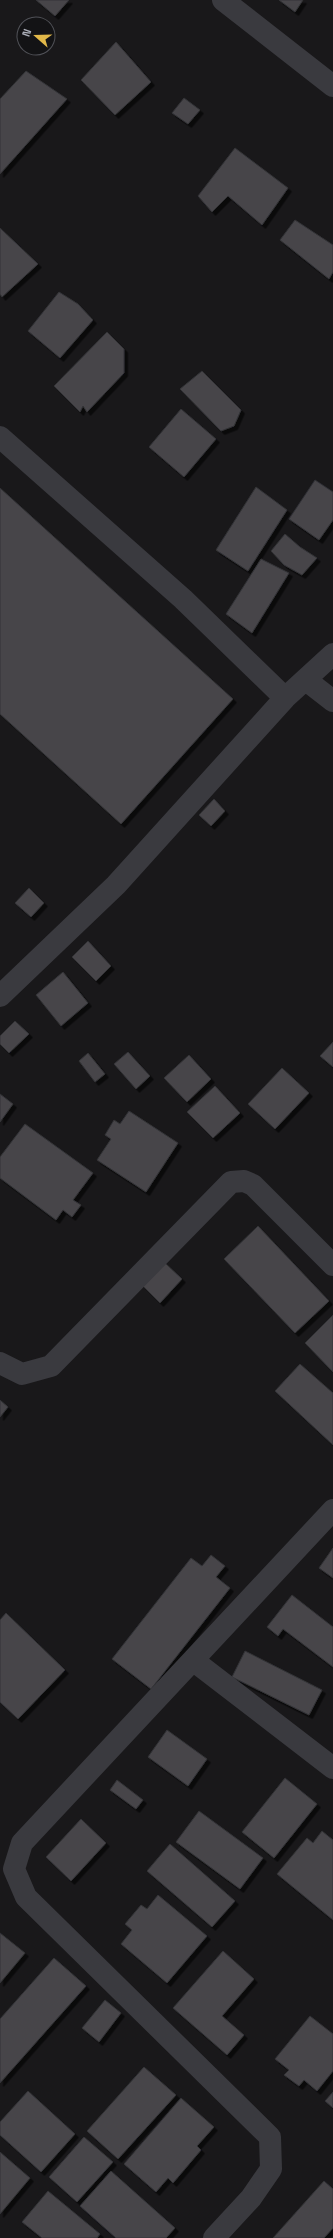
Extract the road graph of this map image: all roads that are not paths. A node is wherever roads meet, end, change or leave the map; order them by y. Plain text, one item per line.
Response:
1 (223, 0) edge
2 (333, 86) edge
3 (0, 436) edge
4 (333, 654) edge
5 (306, 680) junction
6 (285, 698) junction
7 (333, 701) edge
8 (0, 996) edge
9 (333, 1265) edge
10 (0, 1363) edge
11 (333, 1510) edge
12 (194, 1661) junction
13 (333, 1768) edge
14 (214, 2238) edge

1 - 2 street
3 - 6 street
4 - 5 street
5 - 6 street
5 - 7 street
6 - 8 street
9 - 10 street
11 - 12 street
12 - 13 street
12 - 14 street

